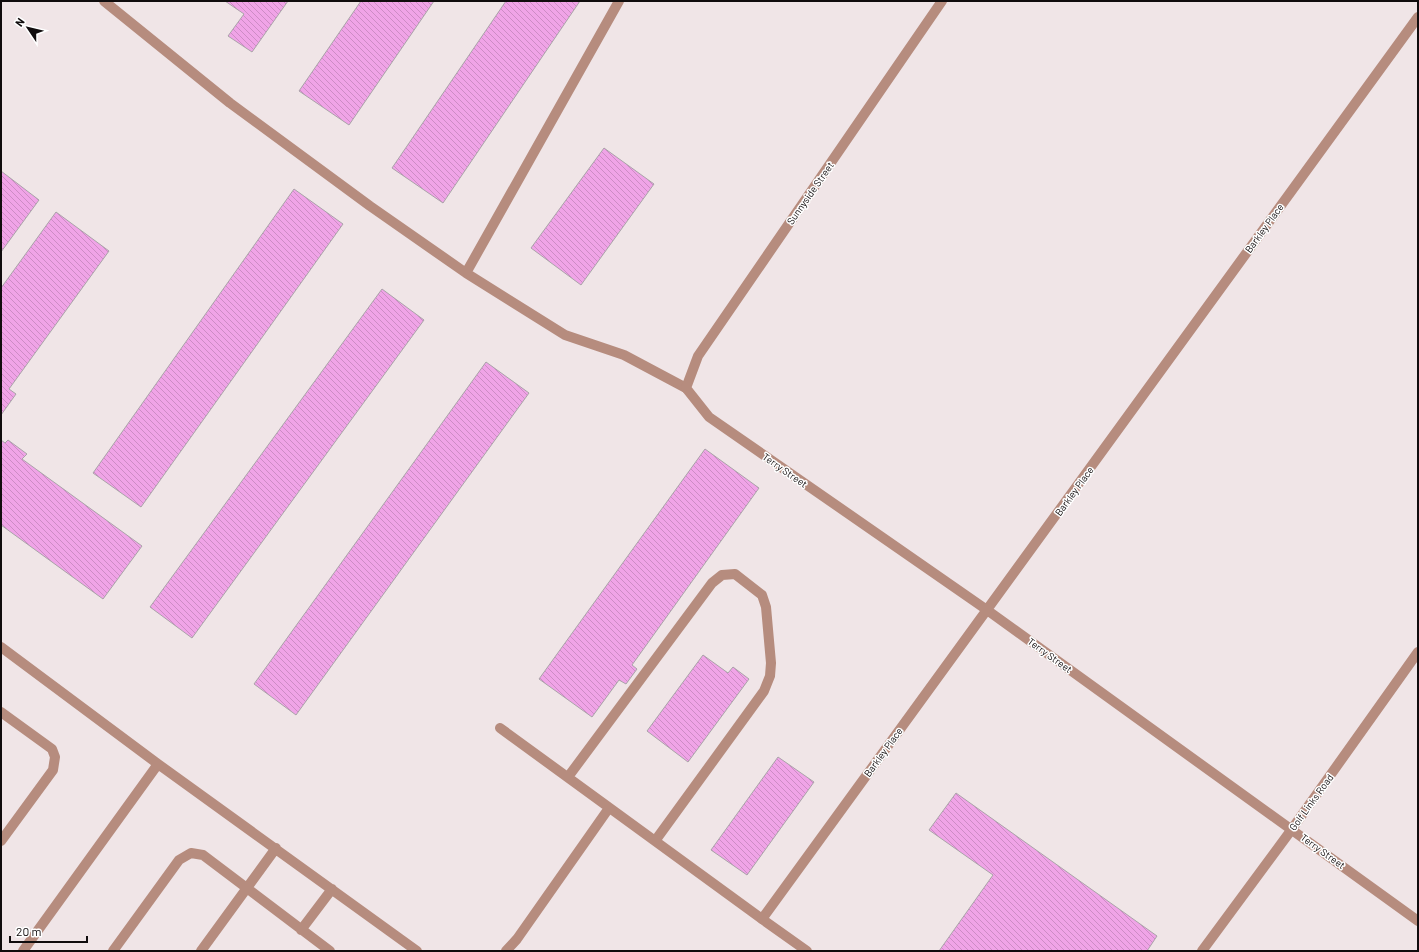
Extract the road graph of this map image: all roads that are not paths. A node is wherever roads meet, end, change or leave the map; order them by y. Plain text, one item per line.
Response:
1 (104, 1) edge
2 (619, 1) edge
3 (942, 1) edge
4 (1418, 17) edge
5 (466, 274) junction
6 (686, 388) junction
7 (987, 610) junction
8 (1, 647) edge
9 (1418, 652) edge
10 (1, 712) edge
11 (500, 728) dead end
12 (158, 764) junction
13 (568, 777) junction
14 (609, 808) junction
15 (1292, 829) junction
16 (1, 841) edge
17 (655, 841) junction
18 (276, 848) junction
19 (247, 888) junction
20 (332, 890) junction
21 (762, 919) junction
22 (1418, 921) edge
23 (301, 930) junction
24 (23, 951) edge
25 (113, 951) edge
26 (201, 951) edge
27 (330, 951) edge
28 (417, 951) edge
29 (506, 951) edge
30 (807, 951) edge
31 (1202, 951) edge

1 - 5 street
2 - 5 street
3 - 6 street, Sunnyside Street
4 - 7 street, Barkley Place
5 - 6 street
6 - 7 street, Terry Street
7 - 15 street, Terry Street
7 - 21 street, Barkley Place
8 - 12 street
9 - 15 street, Golf Links Road
10 - 16 street
11 - 13 street
12 - 18 street
12 - 24 street
13 - 14 street
13 - 17 street
14 - 17 street
14 - 29 street
15 - 22 street, Terry Street
15 - 31 street, Golf Links Road
17 - 21 street
18 - 19 street
18 - 20 street
19 - 23 street
19 - 25 street
19 - 26 street
20 - 23 street
20 - 28 street
21 - 30 street
23 - 27 street

